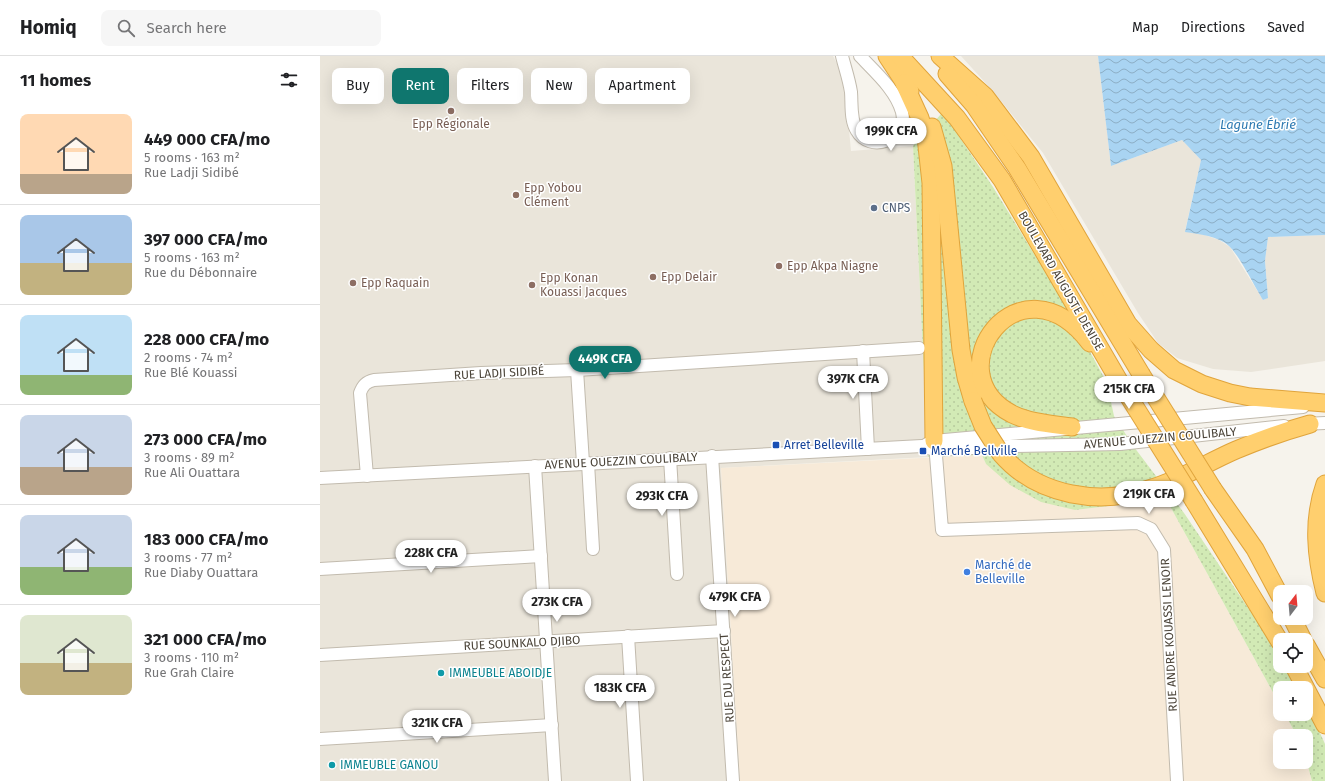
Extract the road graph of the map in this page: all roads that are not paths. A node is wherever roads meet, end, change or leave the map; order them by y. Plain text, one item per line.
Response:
1 (842, 56) edge
2 (860, 56) edge
3 (887, 56) edge
4 (900, 56) edge
5 (931, 56) edge
6 (940, 56) edge
7 (904, 83) junction
8 (919, 348) dead end
9 (863, 351) junction
10 (577, 370) junction
11 (1122, 386) junction
12 (1325, 404) edge
13 (1318, 423) edge
14 (1072, 427) junction
15 (931, 446) junction
16 (868, 449) junction
17 (712, 456) junction
18 (670, 458) junction
19 (585, 463) junction
20 (535, 466) junction
21 (367, 476) junction
22 (320, 478) edge
23 (1325, 484) edge
24 (593, 550) dead end
25 (541, 556) junction
26 (320, 569) edge
27 (677, 574) dead end
28 (1274, 585) edge
29 (1325, 593) edge
30 (724, 631) junction
31 (1275, 633) edge
32 (628, 636) junction
33 (546, 641) junction
34 (320, 655) edge
35 (1313, 658) edge
36 (1298, 673) edge
37 (1325, 680) edge
38 (552, 725) junction
39 (1325, 725) edge
40 (320, 739) edge
41 (555, 781) edge
42 (637, 781) edge
43 (733, 781) edge
44 (1177, 781) edge

1 - 2 street
3 - 7 highway
4 - 11 highway, BOULEVARD AUGUSTE DENISE
5 - 28 highway, BOULEVARD AUGUSTE DENISE, bridge
6 - 12 highway
7 - 13 highway, bridge
7 - 15 highway
8 - 9 street, RUE LADJI SIDIBÉ
9 - 10 street, RUE LADJI SIDIBÉ
9 - 16 street
10 - 19 street
10 - 21 street, RUE LADJI SIDIBÉ
11 - 14 highway
11 - 31 highway, BOULEVARD AUGUSTE DENISE, bridge
12 - 14 street, AVENUE OUEZZIN COULIBALY
13 - 15 street, AVENUE OUEZZIN COULIBALY
14 - 15 street, AVENUE OUEZZIN COULIBALY
15 - 16 street, AVENUE OUEZZIN COULIBALY
15 - 44 street, RUE ANDRE KOUASSI LENOIR
16 - 17 street, AVENUE OUEZZIN COULIBALY
17 - 18 street, AVENUE OUEZZIN COULIBALY
17 - 30 street, RUE DU RESPECT
18 - 19 street, AVENUE OUEZZIN COULIBALY
18 - 27 street
19 - 20 street, AVENUE OUEZZIN COULIBALY
19 - 24 street
20 - 21 street, AVENUE OUEZZIN COULIBALY
20 - 25 street
21 - 22 street, AVENUE OUEZZIN COULIBALY
23 - 29 highway
25 - 26 street
25 - 33 street
30 - 32 street, RUE SOUNKALO DJIBO
30 - 43 street, RUE DU RESPECT
32 - 33 street, RUE SOUNKALO DJIBO
32 - 42 street
33 - 34 street, RUE SOUNKALO DJIBO
33 - 38 street
35 - 37 highway
36 - 39 highway
38 - 40 street
38 - 41 street

